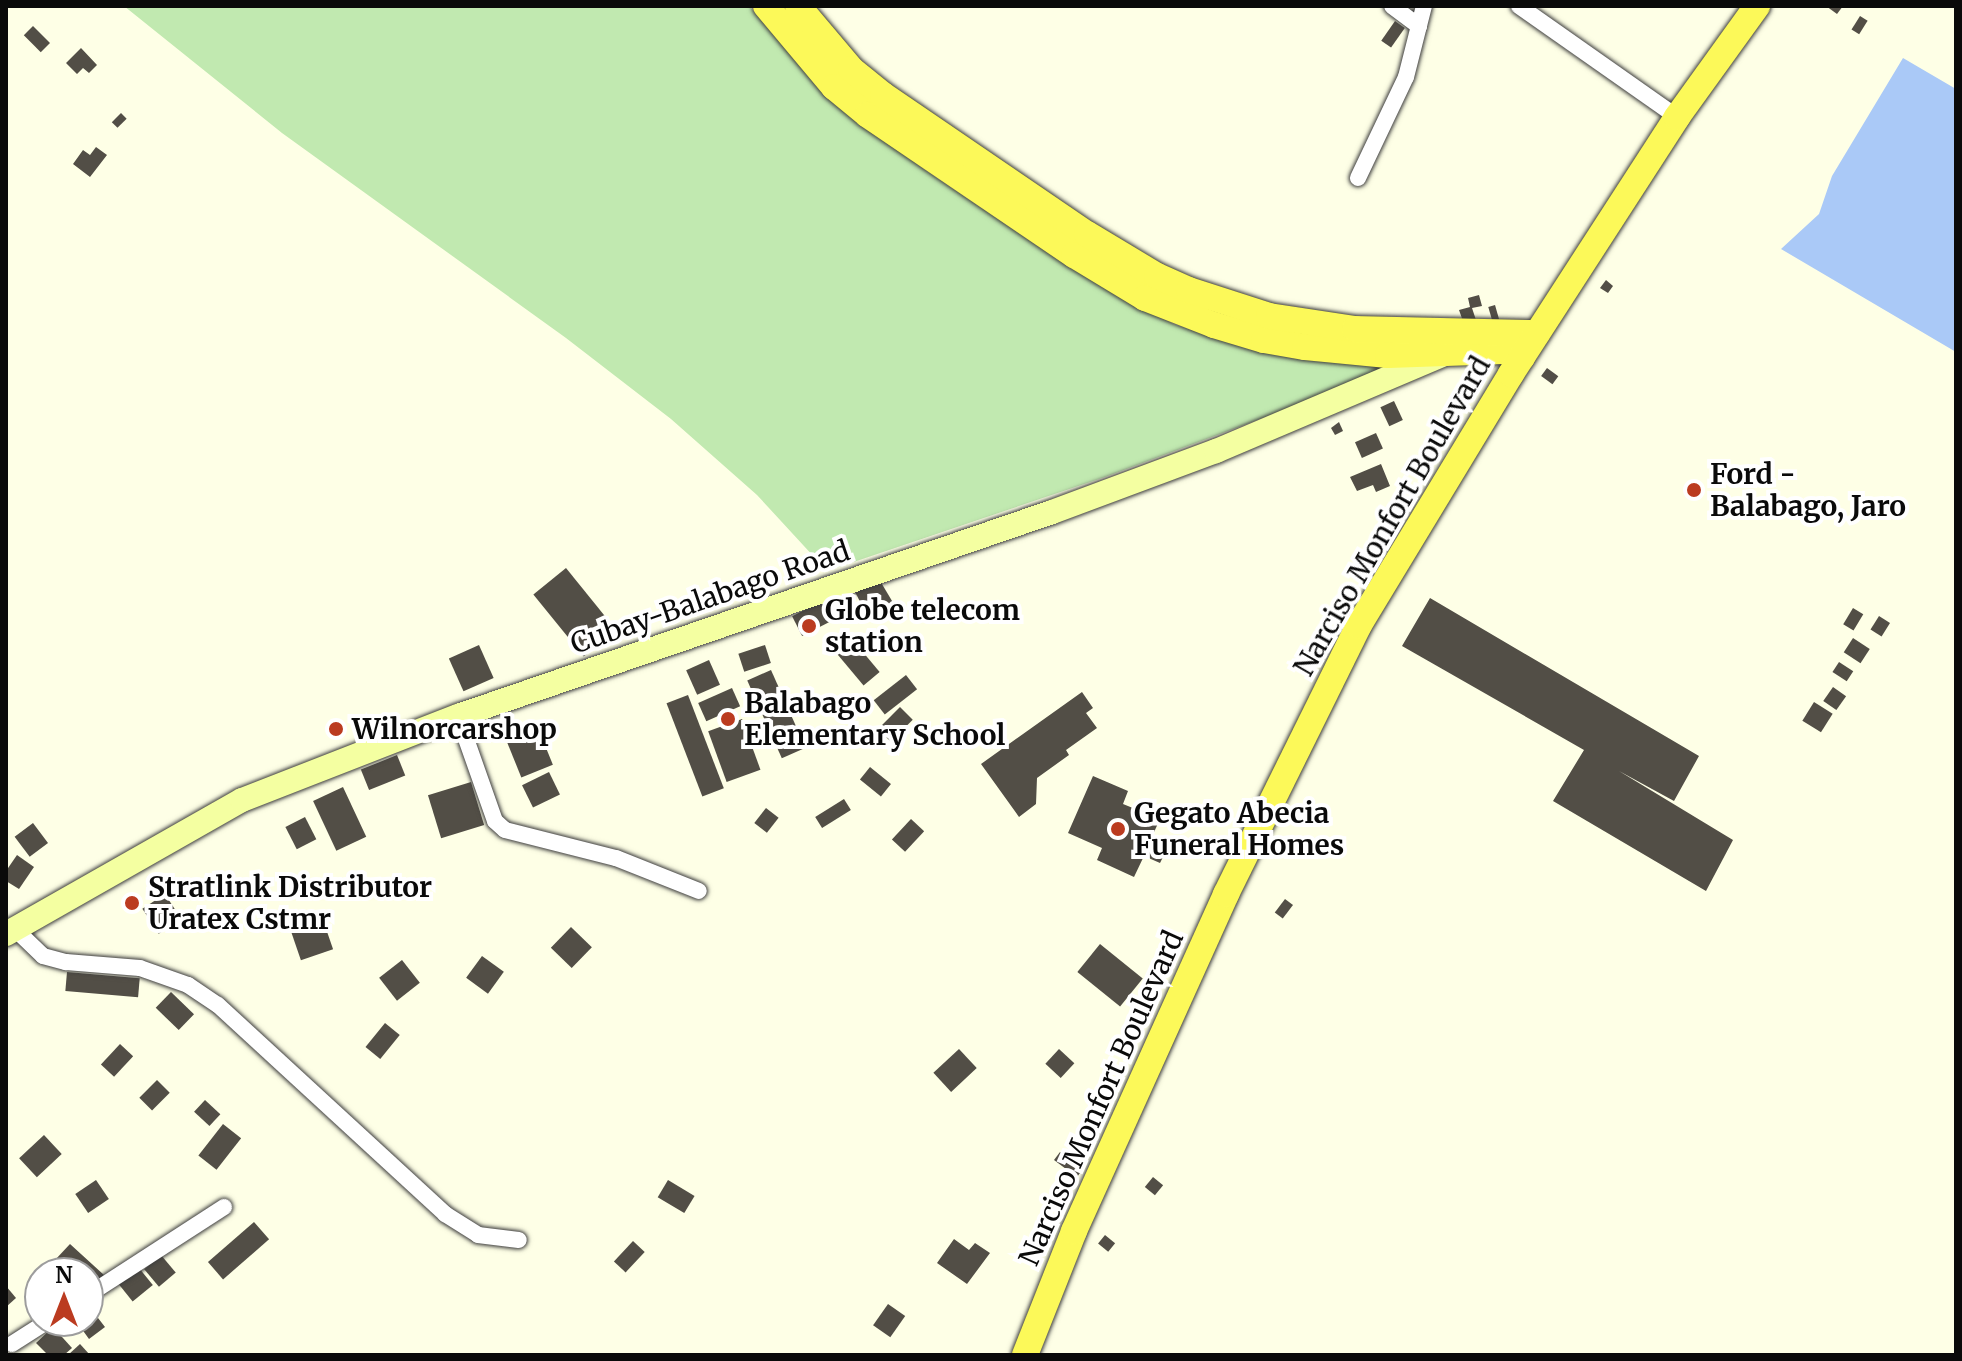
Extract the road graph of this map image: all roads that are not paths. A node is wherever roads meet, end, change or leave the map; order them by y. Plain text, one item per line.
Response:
1 (766, 6) edge
2 (798, 6) edge
3 (1392, 6) edge
4 (1424, 6) edge
5 (1519, 6) edge
6 (1757, 6) edge
7 (1419, 26) junction
8 (1677, 117) junction
9 (1358, 178) dead end
10 (1537, 333) junction
11 (1449, 352) junction
12 (1522, 357) junction
13 (458, 716) junction
14 (699, 891) dead end
15 (9, 929) edge
16 (224, 1207) dead end
17 (519, 1240) dead end
18 (104, 1285) edge
19 (1025, 1355) edge

1 - 11 main road
2 - 10 main road
3 - 7 street
4 - 7 street
5 - 8 street
6 - 8 main road, Narciso Monfort Boulevard
7 - 9 street
8 - 10 main road, Narciso Monfort Boulevard
10 - 12 main road, Narciso Monfort Boulevard
11 - 12 main road
11 - 13 main road, Cubay-Balabago Road
12 - 19 main road, Narciso Monfort Boulevard
13 - 14 street
13 - 15 main road, Cubay-Balabago Road
15 - 17 street
16 - 18 street

